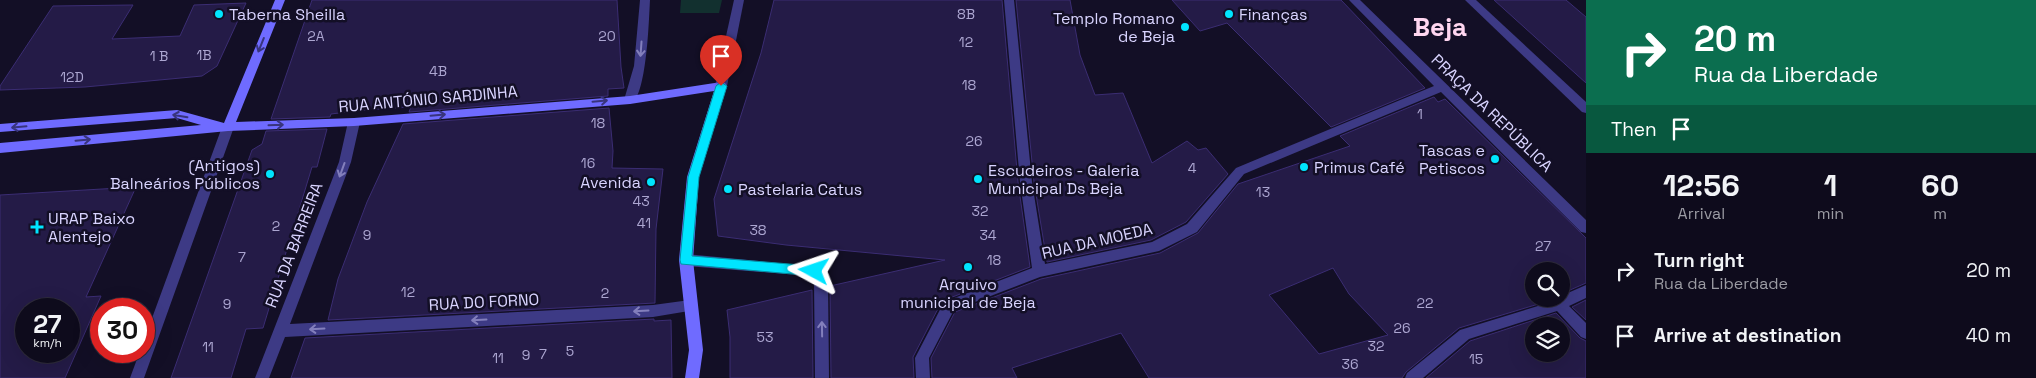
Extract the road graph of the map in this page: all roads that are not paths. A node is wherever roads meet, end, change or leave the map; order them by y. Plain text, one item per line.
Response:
1 (280, 0) edge
2 (645, 0) edge
3 (739, 0) edge
4 (748, 0) edge
5 (1009, 0) edge
6 (1354, 0) edge
7 (1470, 0) edge
8 (736, 20) junction
9 (721, 86) junction
10 (1442, 87) junction
11 (630, 100) junction
12 (1586, 109) edge
13 (354, 122) junction
14 (228, 127) junction
15 (0, 128) edge
16 (0, 148) edge
17 (1586, 228) edge
18 (686, 260) junction
19 (1039, 271) junction
20 (1586, 291) edge
21 (1570, 299) edge
22 (690, 306) junction
23 (1550, 307) edge
24 (1562, 307) edge
25 (280, 331) junction
26 (1586, 333) edge
27 (137, 378) edge
28 (262, 378) edge
29 (692, 378) edge
30 (822, 378) edge
31 (923, 378) edge
32 (1412, 378) edge

1 -> 14 main road
2 -> 11 street
3 - 8 street
4 - 8 street
5 - 19 street
6 - 10 street, PRAÇA DA REPÚBLICA
7 - 12 street
8 - 9 street
9 - 11 main road, RUA ANTÓNIO SARDINHA
9 - 18 main road
10 - 17 street, PRAÇA DA REPÚBLICA
10 - 19 street, RUA DA MOEDA
13 -> 11 main road, RUA ANTÓNIO SARDINHA
14 -> 13 main road, RUA ANTÓNIO SARDINHA
13 -> 25 street, RUA DA BARREIRA
14 -> 15 main road, RUA ANTÓNIO SARDINHA
16 -> 14 main road, RUA ANTÓNIO SARDINHA
14 - 27 street
18 - 22 main road
30 -> 18 street
19 - 31 street, RUA DA MOEDA
20 - 21 street
22 -> 25 street, RUA DO FORNO
22 - 29 main road
23 - 32 street
24 - 26 street
25 - 28 street, RUA DA BARREIRA

